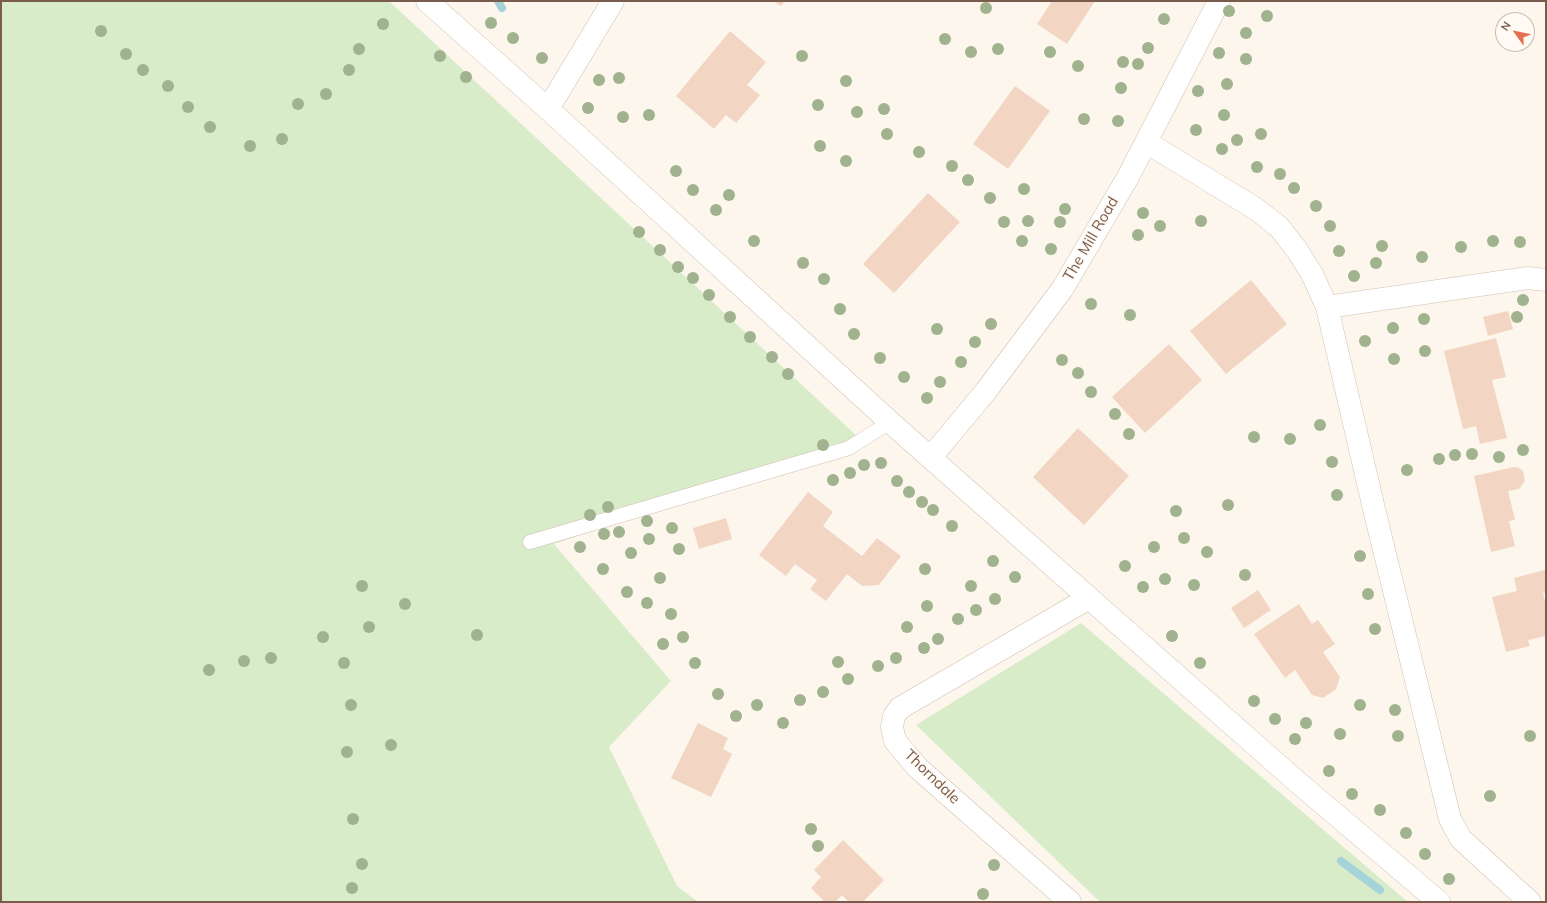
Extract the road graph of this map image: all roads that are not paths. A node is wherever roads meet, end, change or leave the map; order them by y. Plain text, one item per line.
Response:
1 (427, 1) edge
2 (613, 1) edge
3 (1219, 1) edge
4 (548, 109) junction
5 (1146, 142) junction
6 (1546, 280) edge
7 (1327, 307) junction
8 (890, 422) junction
9 (931, 457) junction
10 (530, 542) dead end
11 (1089, 598) junction
12 (1070, 902) edge
13 (1439, 902) edge
14 (1530, 902) edge

1 - 4 street
2 - 4 street
3 - 5 street, The Mill Road
4 - 8 street
5 - 7 street
5 - 9 street, The Mill Road
6 - 7 street
7 - 14 street
8 - 9 street
8 - 10 lane
9 - 11 street
11 - 12 street, Thorndale
11 - 13 street

